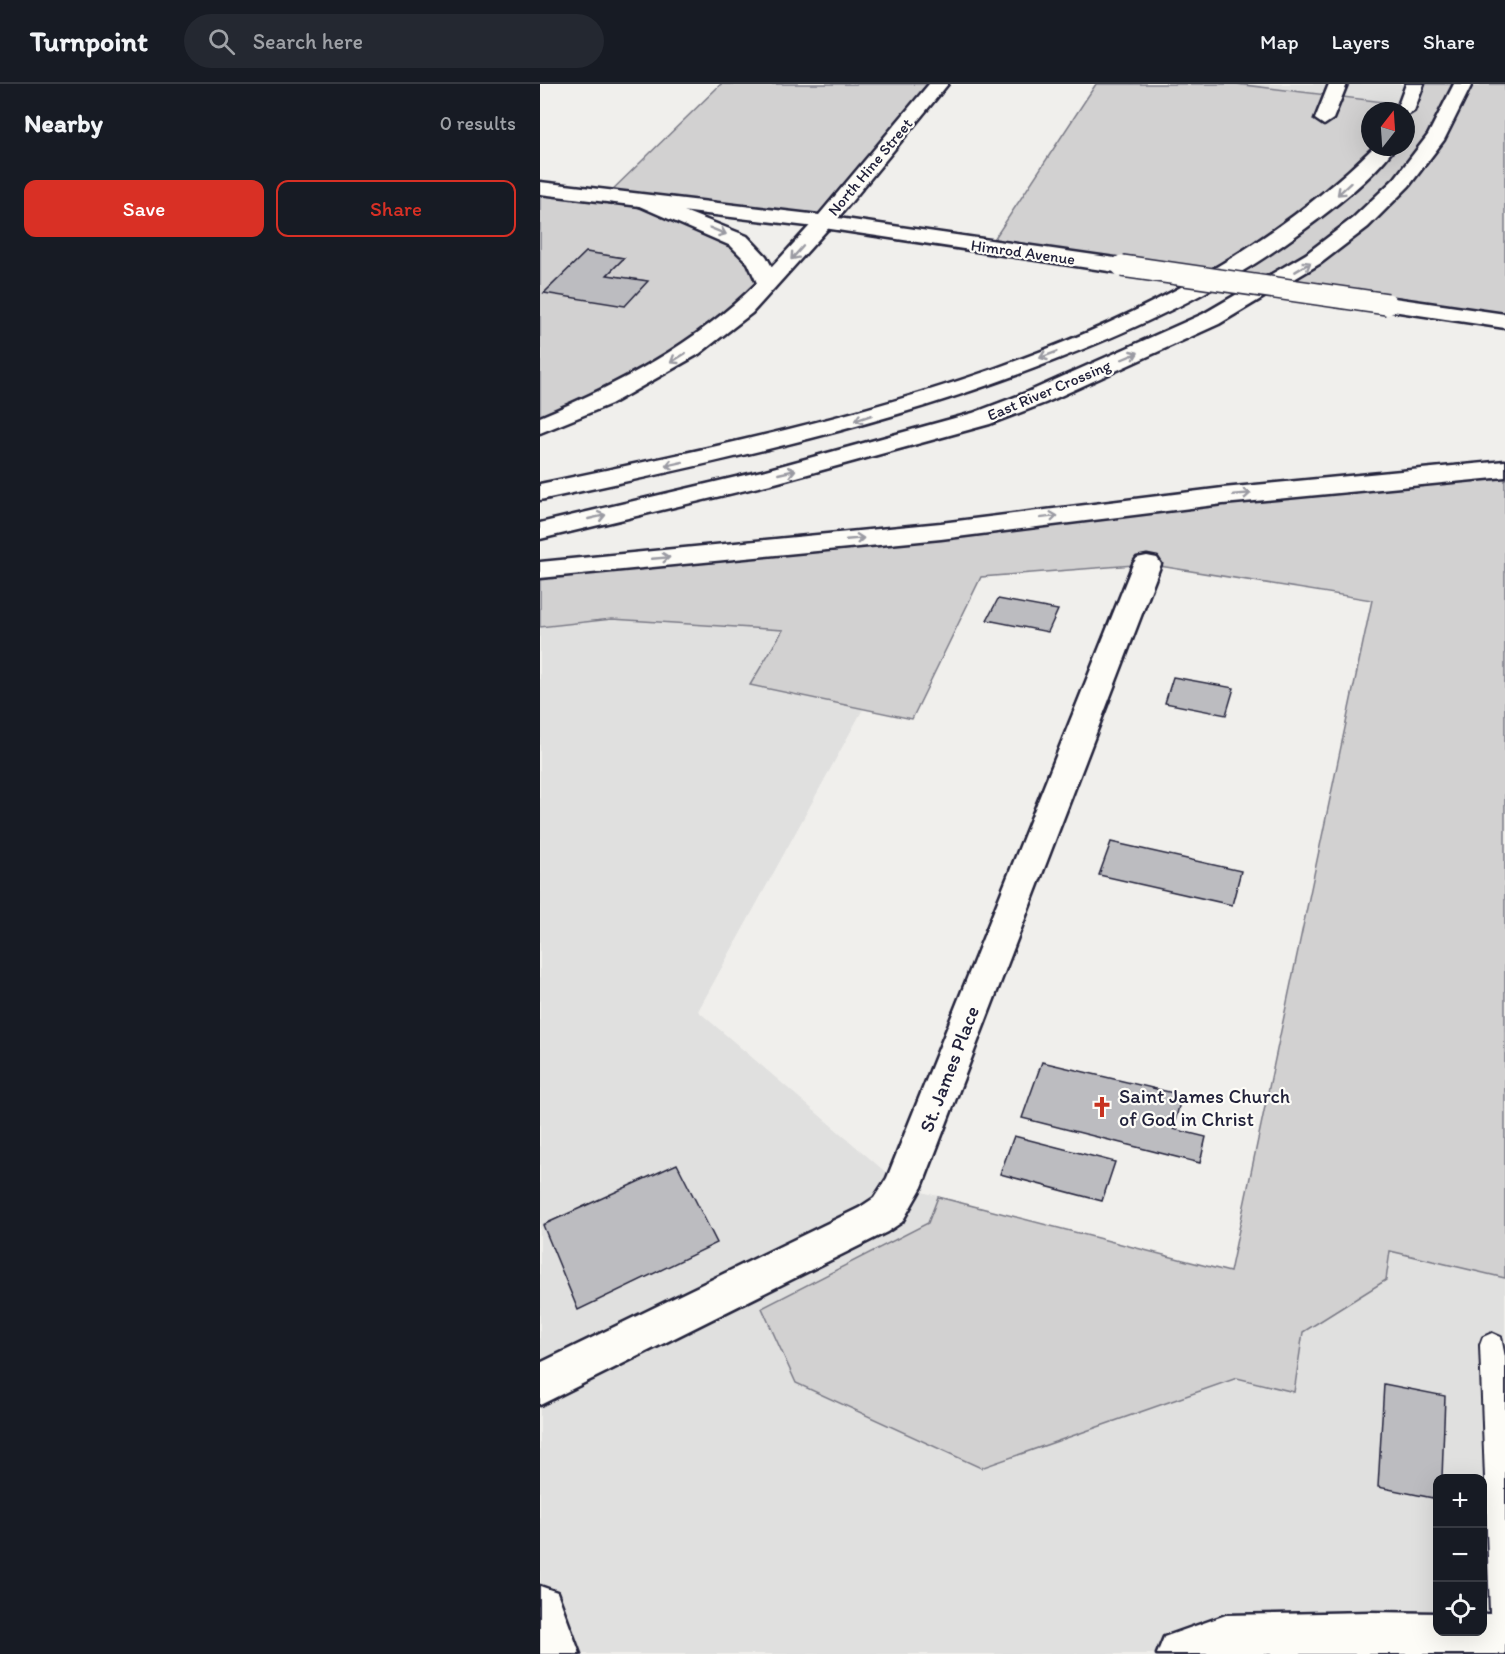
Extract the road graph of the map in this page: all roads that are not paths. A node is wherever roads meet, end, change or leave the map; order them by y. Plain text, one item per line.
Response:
1 (939, 84) edge
2 (1338, 84) edge
3 (1414, 84) edge
4 (1463, 84) edge
5 (1408, 102) edge
6 (1324, 119) dead end
7 (1376, 156) edge
8 (540, 188) edge
9 (644, 201) junction
10 (825, 222) junction
11 (769, 284) junction
12 (1505, 321) edge
13 (540, 426) edge
14 (1505, 469) edge
15 (540, 492) edge
16 (540, 531) edge
17 (1148, 564) dead end
18 (540, 570) edge
19 (1492, 1345) dead end
20 (540, 1384) edge
21 (540, 1610) edge
22 (1505, 1638) edge
23 (1233, 1647) edge
24 (556, 1654) edge
25 (1181, 1654) edge

1 - 10 main road, North Hine Street
2 - 6 main road
3 - 5 main road
16 -> 4 main road, East River Crossing
7 -> 15 main road, East River Crossing
8 - 9 main road, Himrod Avenue
9 - 10 main road, Himrod Avenue
9 -> 11 main road
10 -> 11 main road, North Hine Street
10 - 12 main road, Himrod Avenue, bridge
11 -> 13 main road, North Hine Street
18 -> 14 main road
17 - 20 main road, St. James Place
19 - 22 lane
21 - 24 main road
22 - 23 main road
23 - 25 main road

